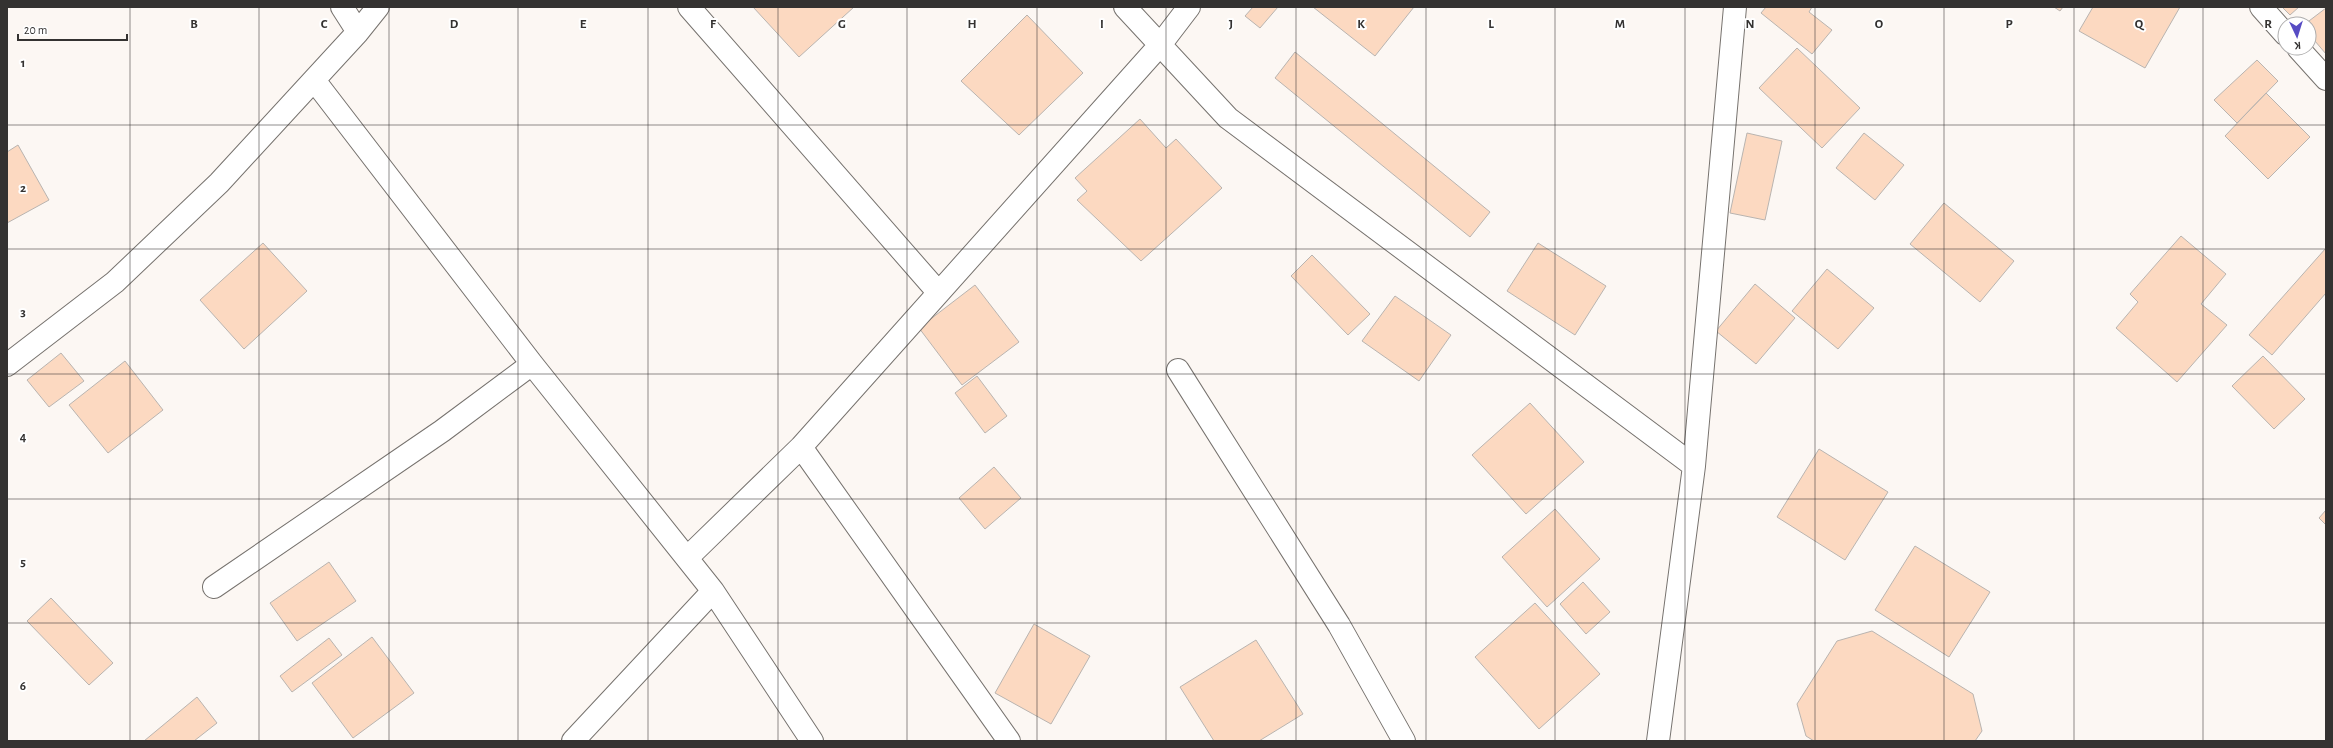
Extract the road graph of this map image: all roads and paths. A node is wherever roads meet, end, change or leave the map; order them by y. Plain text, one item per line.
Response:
1 (342, 7) edge
2 (378, 7) edge
3 (689, 7) edge
4 (1125, 7) edge
5 (1189, 7) edge
6 (1735, 7) edge
7 (2261, 7) edge
8 (2277, 25) edge
9 (358, 32) junction
10 (1160, 45) junction
11 (2305, 56) edge
12 (2326, 79) edge
13 (314, 80) junction
14 (938, 292) junction
15 (532, 364) junction
16 (7, 365) edge
17 (1178, 370) dead end
18 (801, 447) junction
19 (1694, 466) junction
20 (687, 558) junction
21 (214, 587) dead end
22 (713, 592) junction
23 (573, 741) edge
24 (812, 741) edge
25 (1009, 741) edge
26 (1404, 741) edge
27 (1658, 741) edge

1 - 9 street
2 - 9 street
3 - 14 street
4 - 10 street
5 - 10 street
6 - 19 street
7 - 8 street
9 - 13 street
10 - 14 street
10 - 19 street
11 - 12 street
13 - 15 street
13 - 16 street
14 - 18 street
15 - 20 street
15 - 21 street
17 - 26 street
18 - 20 street
18 - 25 street
19 - 27 street
20 - 22 street
22 - 23 street
22 - 24 street

